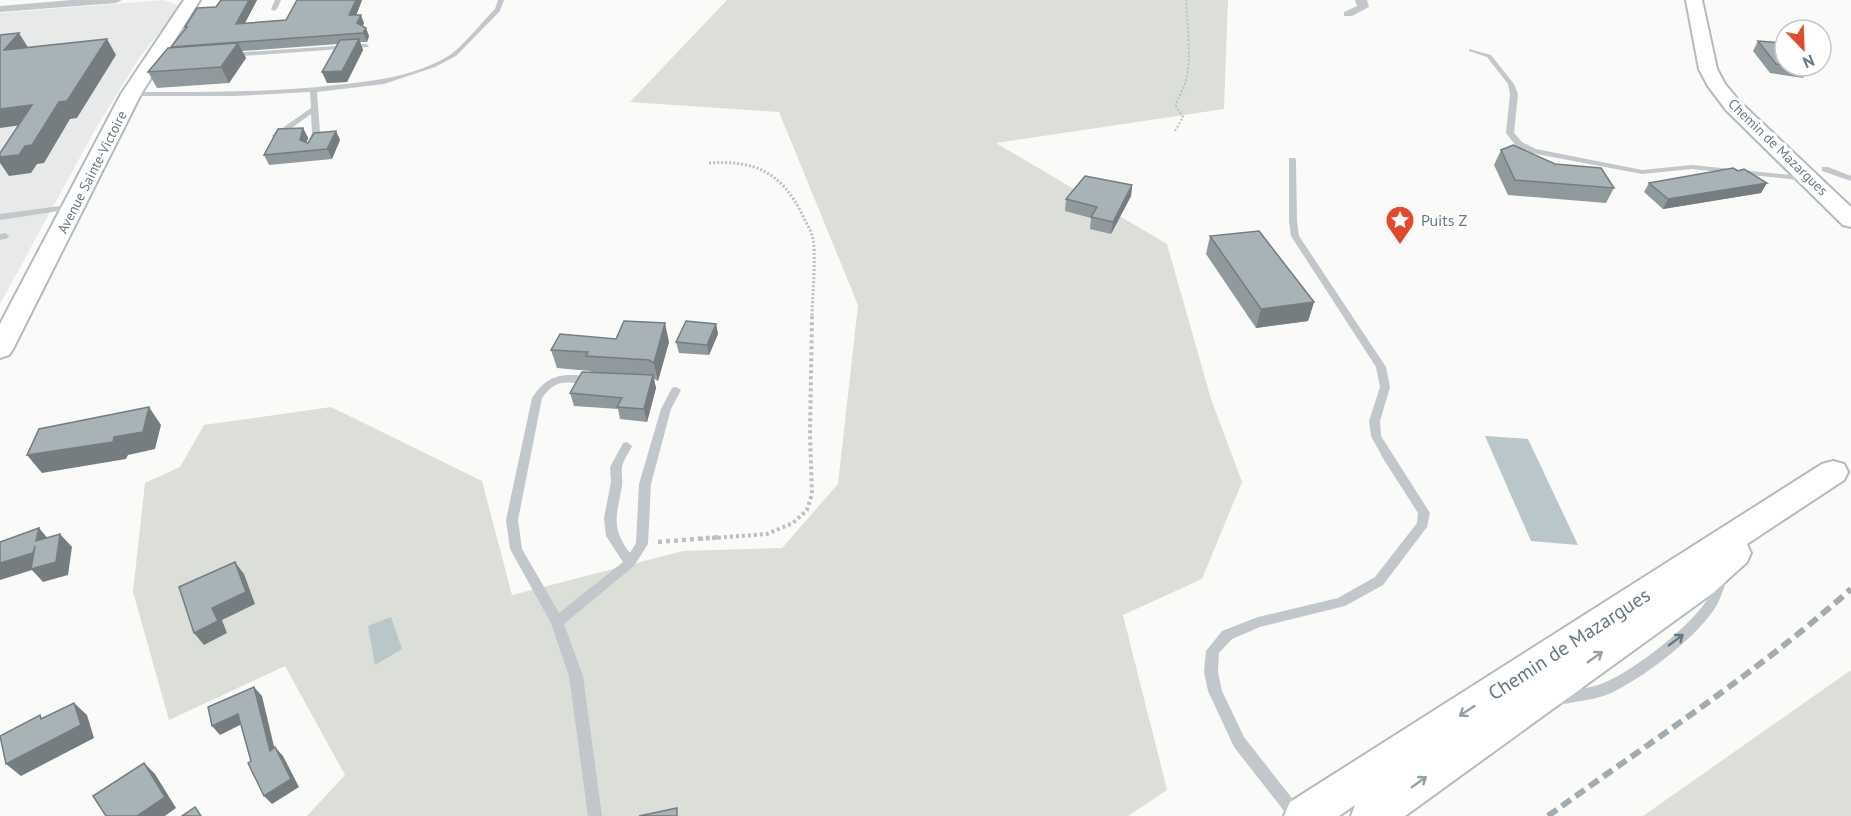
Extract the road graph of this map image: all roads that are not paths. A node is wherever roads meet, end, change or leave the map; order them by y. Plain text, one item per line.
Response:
1 (116, 0) edge
2 (192, 0) edge
3 (278, 0) edge
4 (501, 0) edge
5 (1361, 0) edge
6 (1694, 0) edge
7 (0, 9) edge
8 (274, 9) dead end
9 (1348, 14) dead end
10 (366, 46) dead end
11 (1471, 50) dead end
12 (223, 56) edge
13 (313, 90) junction
14 (131, 94) junction
15 (314, 109) junction
16 (275, 136) edge
17 (310, 148) edge
18 (1292, 160) dead end
19 (1819, 175) junction
20 (1851, 179) edge
21 (75, 206) junction
22 (0, 217) edge
23 (1851, 220) edge
24 (0, 348) edge
25 (607, 381) edge
26 (676, 390) dead end
27 (627, 446) dead end
28 (1842, 463) edge
29 (630, 563) junction
30 (556, 622) junction
31 (596, 816) edge
32 (1297, 816) edge
33 (1304, 816) edge
34 (1371, 816) edge

1 - 7 street
2 - 14 main road, Avenue Sainte-Victoire
3 - 8 lane
4 - 13 lane
5 - 9 street
6 - 19 main road, Chemin de Mazargues
10 - 12 lane
11 - 19 lane
13 - 14 lane
13 - 15 lane
14 - 21 main road, Avenue Sainte-Victoire
15 - 16 lane
15 - 17 lane
18 - 32 lane
19 - 20 lane
19 - 23 main road, Chemin de Mazargues
21 - 22 lane
21 - 24 main road, Avenue Sainte-Victoire
25 - 30 lane
26 - 29 lane
27 - 29 lane
28 -> 33 main road, Chemin de Mazargues
34 -> 28 main road, Chemin de Mazargues
29 - 30 lane
30 - 31 lane

